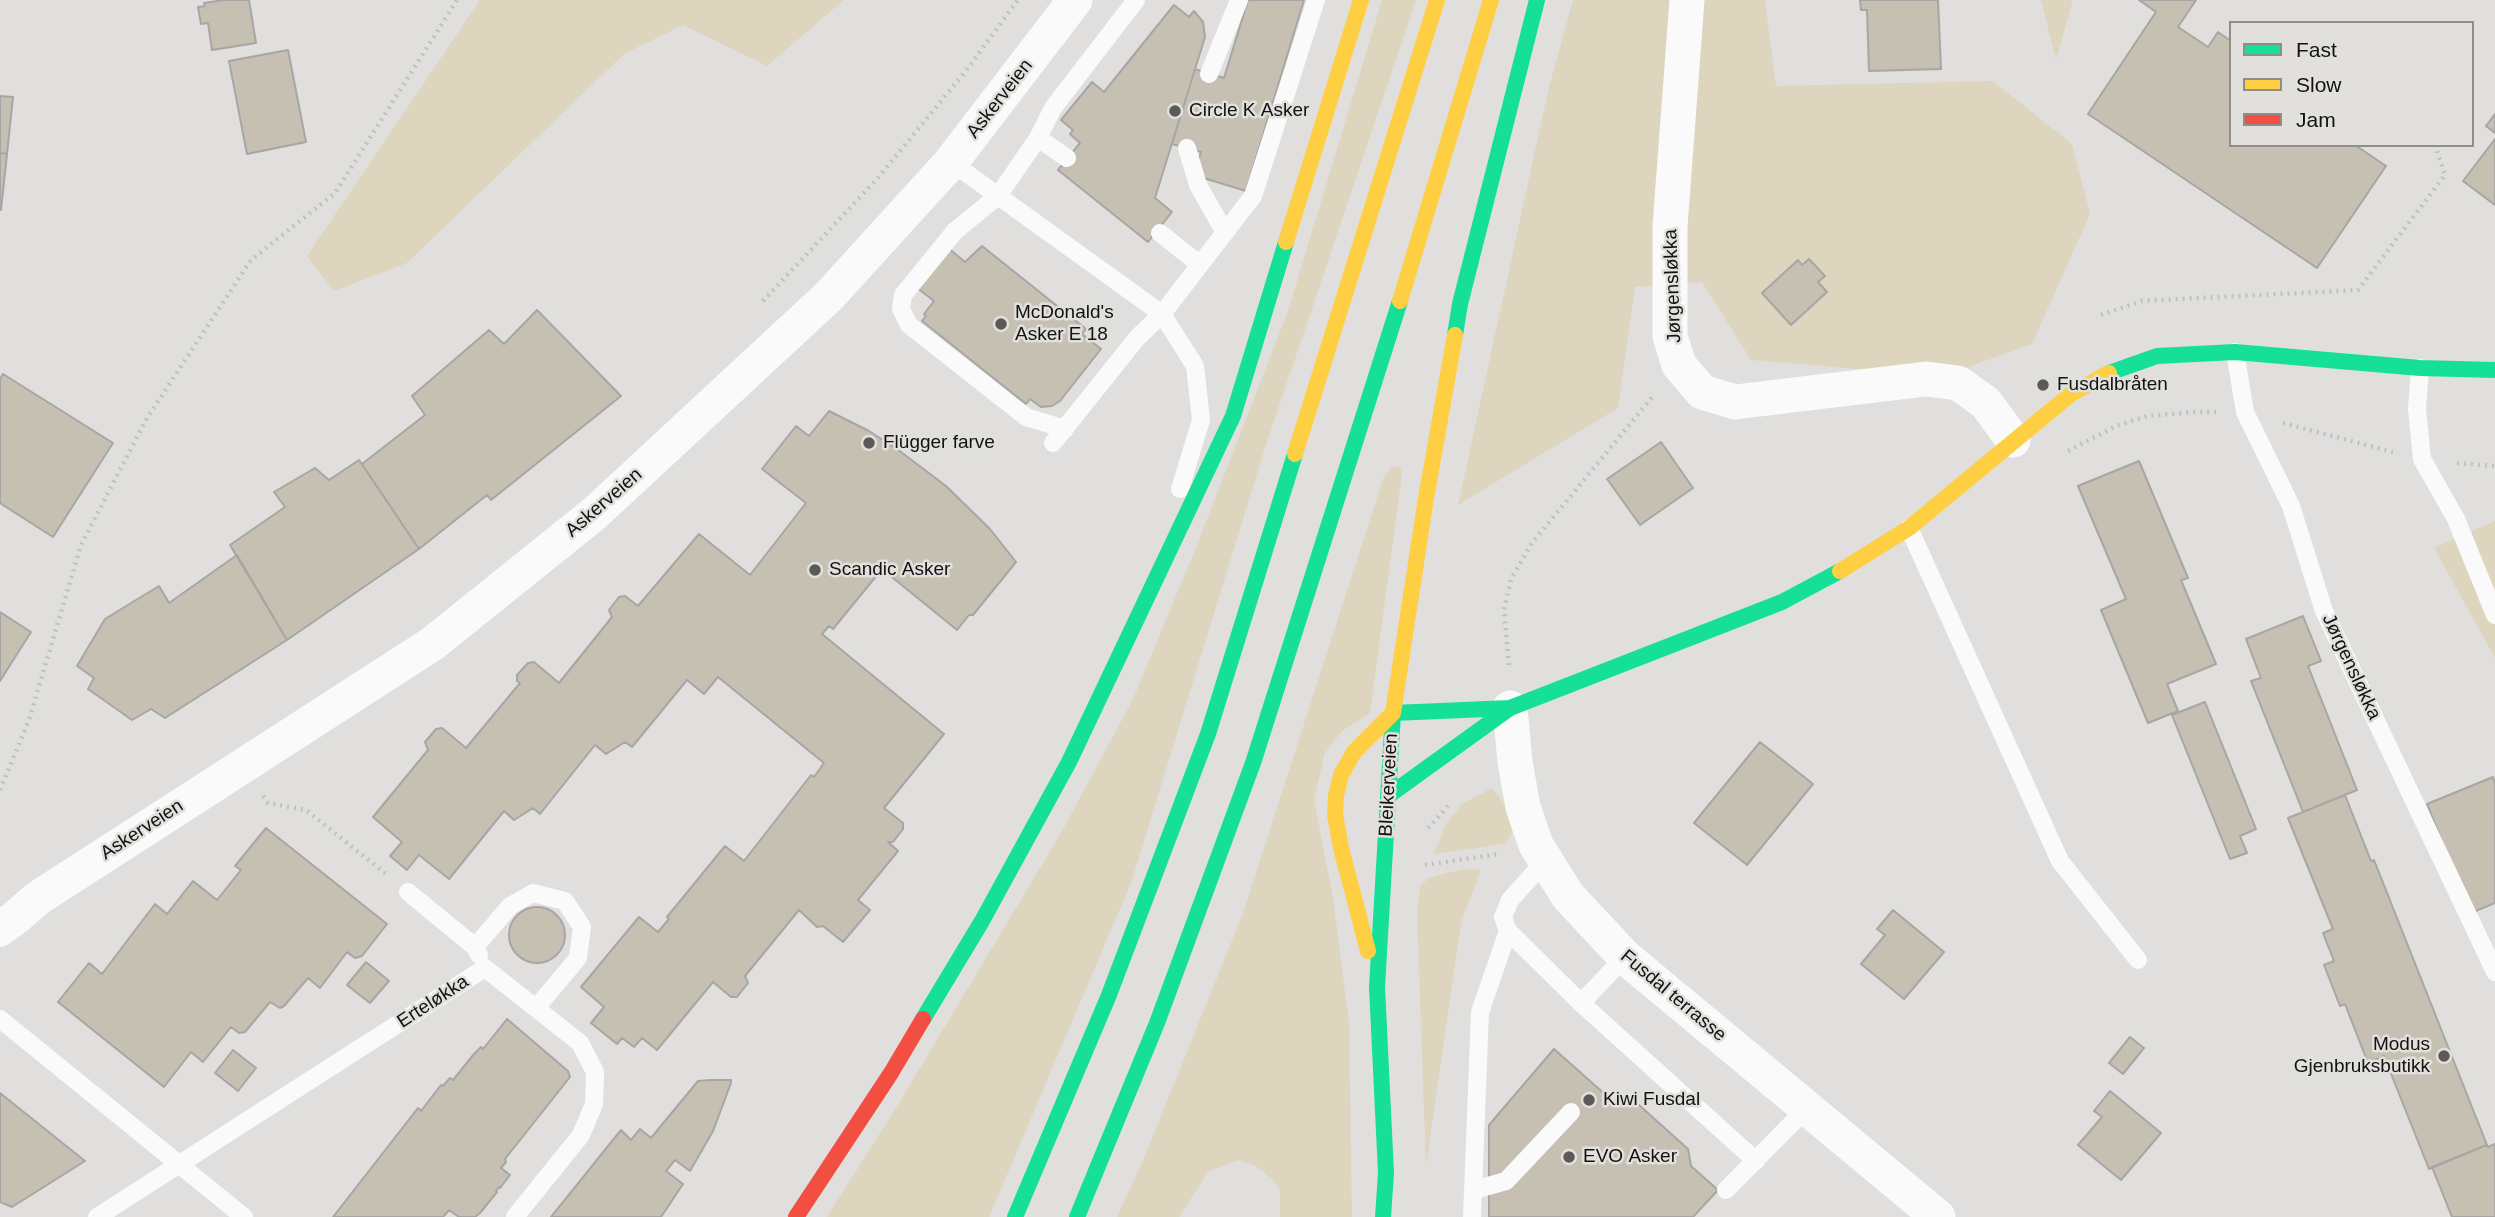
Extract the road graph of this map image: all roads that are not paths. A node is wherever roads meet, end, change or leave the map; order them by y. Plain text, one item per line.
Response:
1 (1075, 0) edge
2 (1136, 0) edge
3 (1239, 0) edge
4 (1316, 0) edge
5 (1361, 0) edge
6 (1437, 0) edge
7 (1491, 0) edge
8 (1537, 0) edge
9 (1687, 0) edge
10 (1209, 74) dead end
11 (1038, 138) junction
12 (1187, 148) dead end
13 (1067, 158) dead end
14 (951, 162) junction
15 (998, 196) junction
16 (1224, 231) junction
17 (1160, 233) dead end
18 (1199, 264) junction
19 (1162, 314) junction
20 (2235, 352) junction
21 (2420, 368) junction
22 (2495, 370) edge
23 (2013, 440) junction
24 (1909, 528) junction
25 (1152, 583) junction
26 (2495, 615) edge
27 (1510, 708) junction
28 (1393, 713) junction
29 (1388, 796) junction
30 (1541, 853) junction
31 (408, 892) road end
32 (38, 898) junction
33 (0, 907) edge
34 (0, 929) edge
35 (1508, 931) junction
36 (475, 947) junction
37 (1625, 957) junction
38 (2138, 960) dead end
39 (485, 968) junction
40 (2495, 972) edge
41 (1377, 987) junction
42 (1581, 1003) junction
43 (536, 1008) junction
44 (0, 1019) edge
45 (1807, 1108) junction
46 (1571, 1112) dead end
47 (1756, 1161) junction
48 (179, 1165) junction
49 (1474, 1189) junction
50 (1726, 1190) dead end
51 (97, 1217) edge
52 (244, 1217) edge
53 (515, 1217) edge
54 (796, 1217) edge
55 (1015, 1217) edge
56 (1077, 1217) edge
57 (1383, 1217) edge
58 (1472, 1217) edge
59 (1938, 1217) edge

1 - 14 street, Askerveien
2 - 11 lane
3 - 10 lane
4 - 16 lane
5 - 25 main road
6 - 55 main road
7 - 56 main road
8 - 28 main road
9 - 23 street, Jørgensløkka
11 - 13 lane
11 - 15 lane
12 - 16 lane
14 - 15 lane
14 - 32 street, Askerveien
15 - 19 lane
15 - 19 lane
16 - 18 lane
17 - 18 lane
18 - 19 lane
19 - 25 lane
20 - 21 main road
20 - 23 main road
20 - 40 lane, Jørgensløkka
21 - 22 main road
21 - 26 lane
23 - 24 main road
24 - 27 main road
24 - 38 lane
25 - 54 main road
27 - 28 main road
27 - 29 main road
27 - 30 street, Fusdal terrasse
28 - 29 main road, Bleikerveien
28 - 41 main road, Bleikerveien
29 - 41 main road, Bleikerveien
30 - 35 lane
30 - 37 street, Fusdal terrasse
31 - 36 lane
32 - 33 street, Askerveien
32 - 34 street, Askerveien
35 - 42 lane
35 - 49 lane
36 - 39 lane
36 - 43 lane
37 - 42 lane
37 - 45 street, Fusdal terrasse
39 - 43 lane, Erteløkka
39 - 48 lane, Erteløkka
41 - 57 main road, Bleikerveien
42 - 47 lane
43 - 53 lane, Erteløkka
44 - 48 lane
45 - 47 lane
45 - 59 street, Fusdal terrasse
46 - 49 lane
47 - 50 lane
48 - 51 lane, Erteløkka
48 - 52 lane
49 - 58 lane

